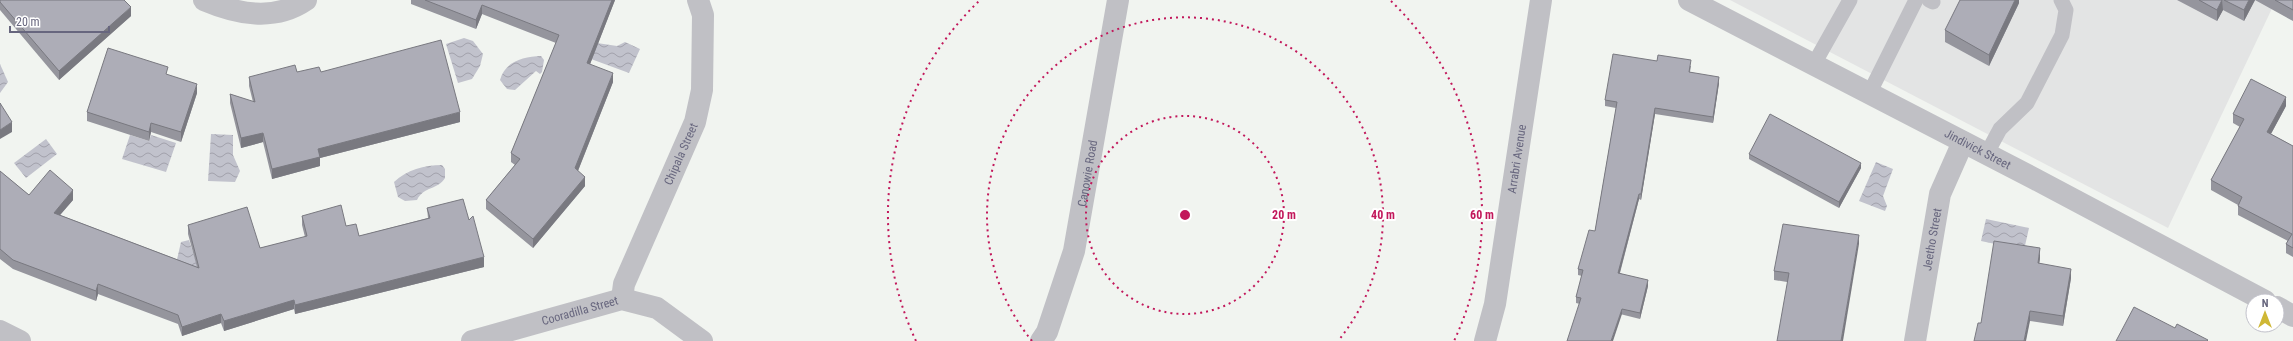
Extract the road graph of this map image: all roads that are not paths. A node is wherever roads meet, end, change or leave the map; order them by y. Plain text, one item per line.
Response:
1 (204, 0) edge
2 (306, 0) edge
3 (698, 0) edge
4 (1118, 0) edge
5 (1541, 0) edge
6 (1689, 0) edge
7 (1850, 0) edge
8 (1916, 0) edge
9 (2061, 0) edge
10 (1814, 64) junction
11 (1869, 94) junction
12 (1963, 142) junction
13 (1986, 155) junction
14 (2250, 293) edge
15 (622, 300) junction
16 (0, 331) edge
17 (1049, 338) edge
18 (20, 341) edge
19 (472, 341) edge
20 (702, 341) edge
21 (1485, 341) edge
22 (1915, 341) edge

1 - 2 street
3 - 15 street, Chipala Street
4 - 17 street, Canowie Road
5 - 21 street, Arrabri Avenue
6 - 10 street, Jindivick Street
7 - 10 lane
8 - 11 lane
9 - 13 lane
10 - 11 street, Jindivick Street
11 - 12 street, Jindivick Street
12 - 13 street, Jindivick Street
12 - 22 street, Jeetho Street
13 - 14 street, Jindivick Street
15 - 19 street, Cooradilla Street
15 - 20 street, Cooradilla Street
16 - 18 street

